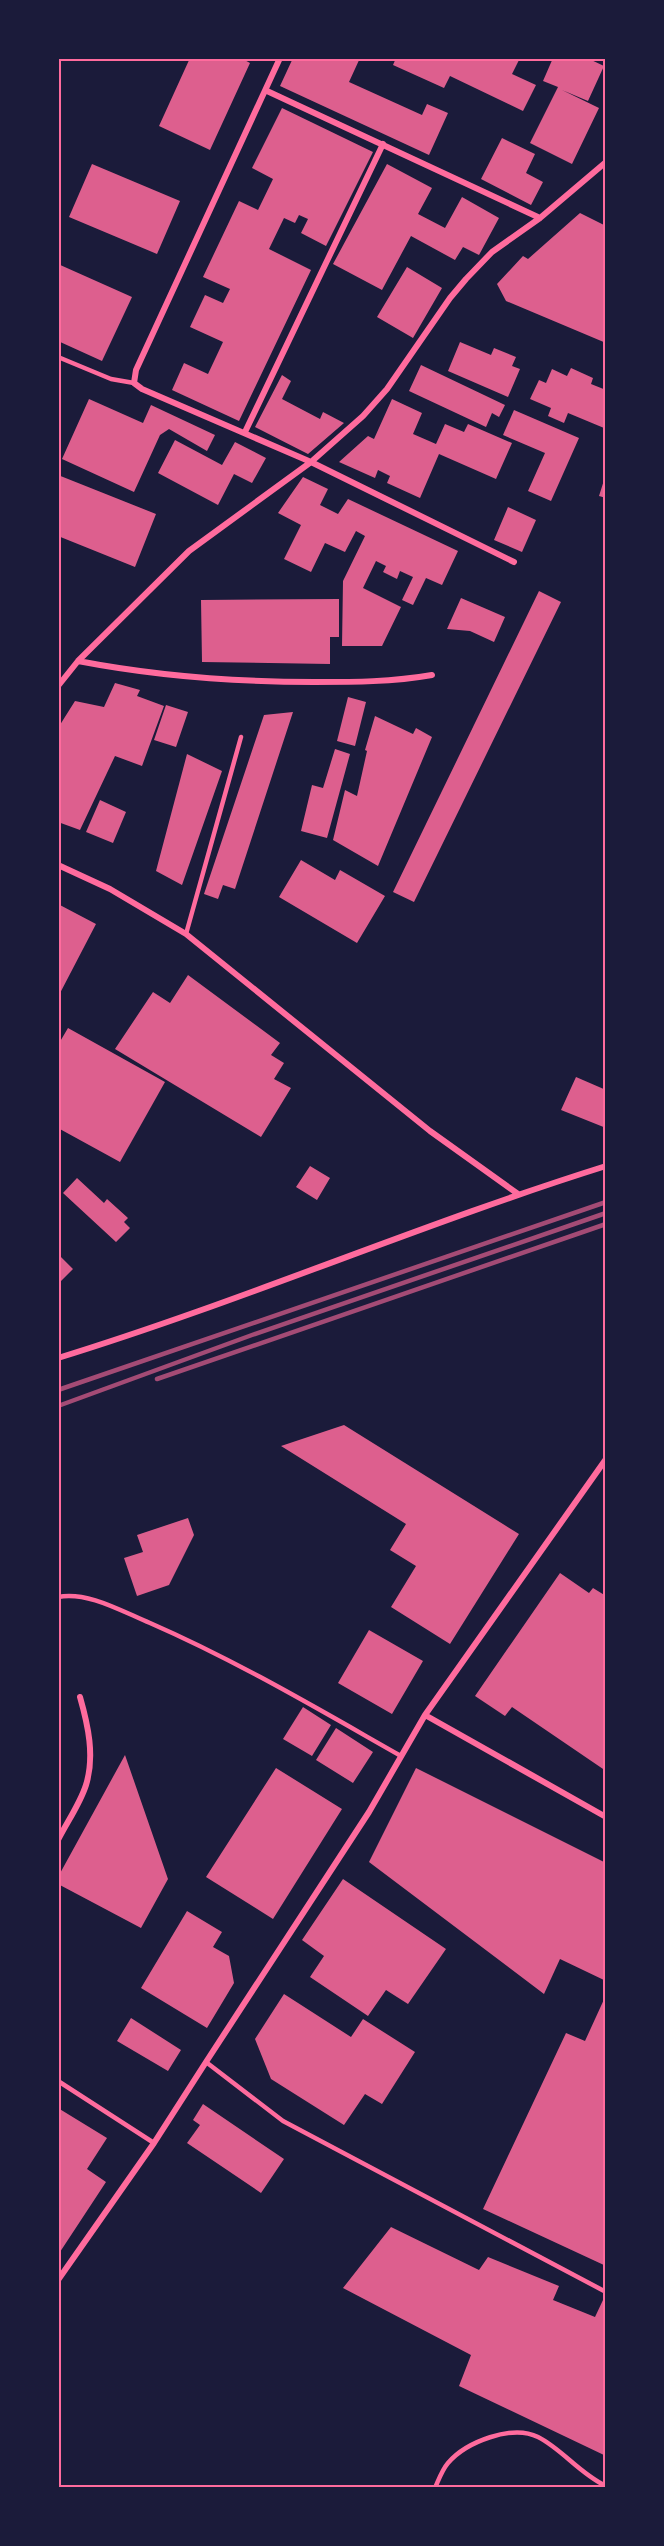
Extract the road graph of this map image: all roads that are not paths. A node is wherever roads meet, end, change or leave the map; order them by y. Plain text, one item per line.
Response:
1 (280, 58) edge
2 (267, 91) junction
3 (383, 144) junction
4 (606, 162) edge
5 (540, 218) junction
6 (58, 357) edge
7 (134, 382) junction
8 (245, 432) junction
9 (311, 462) junction
10 (514, 562) dead end
11 (78, 661) junction
12 (432, 675) dead end
13 (58, 686) edge
14 (241, 737) dead end
15 (58, 865) edge
16 (186, 934) junction
17 (606, 1166) edge
18 (518, 1194) junction
19 (58, 1359) edge
20 (606, 1459) edge
21 (58, 1597) edge
22 (80, 1697) dead end
23 (425, 1715) junction
24 (401, 1756) junction
25 (606, 1817) edge
26 (58, 1840) edge
27 (206, 2062) junction
28 (58, 2081) edge
29 (154, 2143) junction
30 (58, 2280) edge
31 (606, 2292) edge
32 (606, 2486) edge
33 (435, 2487) edge

1 - 2 street
2 - 3 street
2 - 7 street
3 - 5 street
3 - 8 street
4 - 5 street
5 - 9 street
6 - 7 lane
7 - 8 street
8 - 9 street
9 - 10 street
9 - 11 street
11 - 12 street
11 - 13 street
14 - 16 lane
15 - 16 street
16 - 18 street
17 - 18 street
18 - 19 street
20 - 23 street
21 - 24 lane
22 - 26 street
23 - 24 street
23 - 25 street
24 - 27 street
27 - 29 street
27 - 31 lane
28 - 29 lane
29 - 30 street
32 - 33 lane

